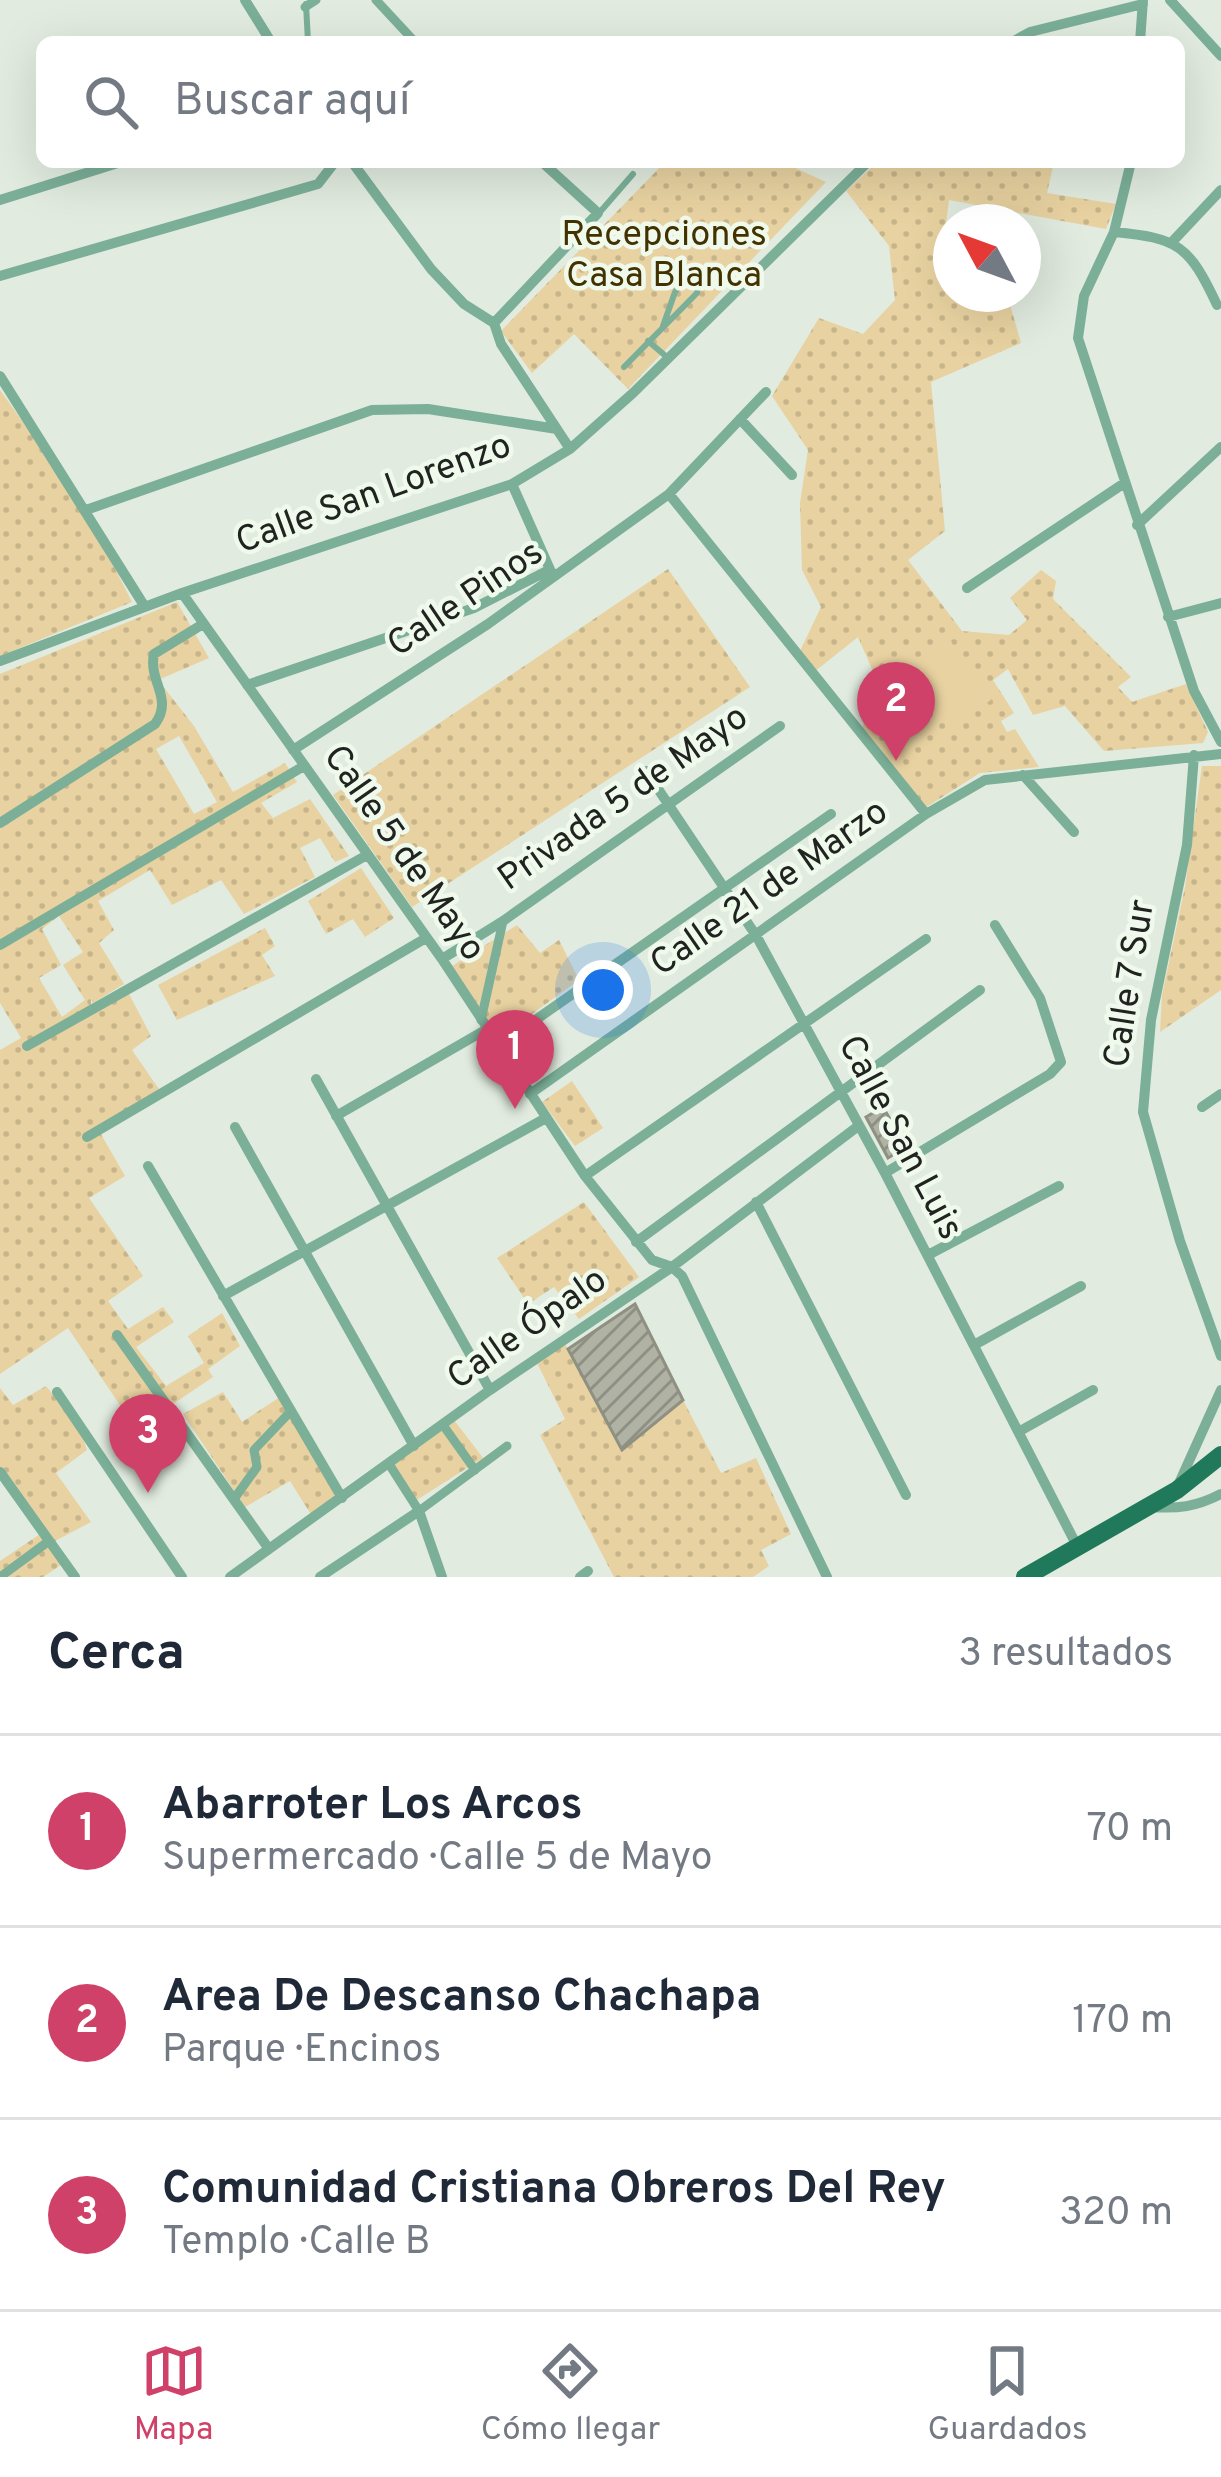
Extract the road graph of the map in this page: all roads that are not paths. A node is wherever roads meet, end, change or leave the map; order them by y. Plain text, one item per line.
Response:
1 (245, 0) edge
2 (376, 0) edge
3 (1170, 0) edge
4 (310, 2) edge
5 (1143, 2) edge
6 (267, 36) edge
7 (308, 36) edge
8 (409, 36) edge
9 (1023, 36) edge
10 (1140, 36) edge
11 (1221, 56) edge
12 (103, 168) edge
13 (330, 168) edge
14 (356, 168) edge
15 (549, 168) edge
16 (862, 168) edge
17 (1130, 168) edge
18 (633, 174) dead end
19 (1221, 190) edge
20 (0, 200) edge
21 (598, 213) junction
22 (1114, 232) junction
23 (1172, 242) junction
24 (0, 276) edge
25 (1217, 305) dead end
26 (494, 323) junction
27 (663, 326) junction
28 (648, 341) junction
29 (668, 358) junction
30 (624, 368) dead end
31 (0, 376) edge
32 (766, 392) dead end
33 (740, 418) junction
34 (556, 429) junction
35 (1221, 447) edge
36 (570, 449) junction
37 (792, 475) dead end
38 (512, 484) junction
39 (1123, 484) junction
40 (668, 494) junction
41 (86, 510) junction
42 (1137, 526) junction
43 (552, 574) junction
44 (967, 588) dead end
45 (182, 593) junction
46 (1221, 603) edge
47 (145, 607) junction
48 (1168, 617) junction
49 (203, 624) junction
50 (0, 661) edge
51 (247, 686) junction
52 (780, 726) dead end
53 (1221, 742) edge
54 (293, 750) junction
55 (1221, 754) edge
56 (1194, 755) junction
57 (304, 766) junction
58 (646, 771) dead end
59 (1023, 776) junction
60 (668, 806) junction
61 (831, 814) dead end
62 (926, 814) junction
63 (0, 823) edge
64 (1074, 832) dead end
65 (367, 855) junction
66 (726, 890) junction
67 (503, 921) junction
68 (995, 925) dead end
69 (757, 937) junction
70 (426, 938) junction
71 (926, 939) dead end
72 (0, 945) edge
73 (442, 959) junction
74 (980, 990) dead end
75 (804, 1024) junction
76 (484, 1025) junction
77 (27, 1046) dead end
78 (498, 1046) junction
79 (316, 1079) dead end
80 (841, 1091) junction
81 (530, 1094) junction
82 (1221, 1094) edge
83 (1202, 1107) dead end
84 (336, 1116) junction
85 (546, 1118) junction
86 (235, 1127) dead end
87 (857, 1127) junction
88 (86, 1137) dead end
89 (148, 1166) dead end
90 (885, 1173) junction
91 (585, 1176) junction
92 (1059, 1186) dead end
93 (756, 1202) junction
94 (386, 1209) junction
95 (636, 1242) junction
96 (304, 1249) junction
97 (928, 1255) junction
98 (672, 1267) junction
99 (1081, 1286) dead end
100 (223, 1296) junction
101 (117, 1335) dead end
102 (974, 1345) junction
103 (1221, 1356) edge
104 (490, 1390) junction
105 (1093, 1390) dead end
106 (1221, 1390) edge
107 (57, 1393) dead end
108 (291, 1411) junction
109 (443, 1425) junction
110 (1020, 1431) junction
111 (414, 1446) junction
112 (508, 1446) dead end
113 (1221, 1455) edge
114 (389, 1464) junction
115 (476, 1470) junction
116 (0, 1472) edge
117 (1177, 1490) junction
118 (1221, 1494) edge
119 (906, 1495) dead end
120 (342, 1498) junction
121 (234, 1499) junction
122 (1147, 1506) junction
123 (418, 1511) junction
124 (49, 1540) junction
125 (1076, 1546) junction
126 (269, 1549) junction
127 (0, 1577) edge
128 (75, 1577) edge
129 (182, 1577) edge
130 (230, 1577) edge
131 (320, 1577) edge
132 (442, 1577) edge
133 (827, 1577) edge
134 (1025, 1577) edge

1 - 6 street
2 - 8 street
3 - 11 street
4 - 7 lane
5 - 9 street
5 - 10 street
12 - 20 street
13 - 24 street
14 - 26 street
15 - 21 street
16 - 29 street, Calle San Lorenzo
17 - 22 street
18 - 21 lane
19 - 23 street
21 - 26 street
22 - 23 street
22 - 39 street
23 - 25 street
26 - 34 street
27 - 27 lane
27 - 28 lane
28 - 29 lane
28 - 30 lane
29 - 36 street, Calle San Lorenzo
31 - 41 street
32 - 33 street, Calle Pinos
33 - 37 street
33 - 40 street, Calle Pinos
34 - 36 street
34 - 41 street
35 - 42 street
36 - 38 street, Calle San Lorenzo
38 - 43 street
38 - 45 street, Calle San Lorenzo
39 - 42 street
39 - 44 street
40 - 43 street, Calle Pinos
40 - 62 street
41 - 47 street
42 - 48 street
43 - 51 street
43 - 54 street, Calle Pinos
45 - 47 street, Calle San Lorenzo
45 - 49 street, Calle 5 de Mayo
46 - 48 street
47 - 50 street, Calle San Lorenzo
48 - 53 street
49 - 51 street, Calle 5 de Mayo
49 - 63 street
51 - 54 street, Calle 5 de Mayo
52 - 60 street, Privada 5 de Mayo
54 - 57 street, Calle 5 de Mayo
55 - 56 street, Calle 21 de Marzo
56 - 59 street, Calle 21 de Marzo
56 - 103 street, Calle 7 Sur
57 - 65 street, Calle 5 de Mayo
57 - 72 street
58 - 60 street, Calle San Luis
59 - 62 street, Calle 21 de Marzo
59 - 64 street
60 - 66 street, Calle San Luis
60 - 67 street, Privada 5 de Mayo
61 - 66 street
62 - 69 street, Calle 21 de Marzo
65 - 70 street, Calle 5 de Mayo
65 - 77 street
66 - 69 street, Calle San Luis
66 - 78 street
67 - 73 street, Privada 5 de Mayo
67 - 76 street
68 - 90 street
69 - 75 street, Calle San Luis
69 - 81 street, Calle 21 de Marzo
70 - 73 street, Calle 5 de Mayo
70 - 88 street
71 - 75 street
73 - 76 street, Calle 5 de Mayo
74 - 80 street
75 - 80 street, Calle San Luis
75 - 91 street
76 - 78 street, Calle 5 de Mayo
76 - 84 street
78 - 81 street, Calle 5 de Mayo
79 - 84 street
80 - 87 street, Calle San Luis
80 - 95 street
81 - 85 street, Calle 5 de Mayo
82 - 83 street
84 - 94 street
85 - 91 street, Calle 5 de Mayo
85 - 94 street
86 - 96 street
87 - 90 street, Calle San Luis
87 - 93 street, Calle Ópalo
89 - 100 street
90 - 97 street, Calle San Luis
91 - 95 street, Calle 5 de Mayo
92 - 97 street
93 - 98 street, Calle Ópalo
93 - 119 street
94 - 96 street
94 - 104 street
95 - 98 street, Calle 5 de Mayo
96 - 100 street
96 - 111 street
97 - 102 street, Calle San Luis
98 - 104 street, Calle Ópalo
98 - 133 street, Calle 5 de Mayo
99 - 102 street
100 - 108 street
101 - 121 street
102 - 110 street, Calle San Luis
104 - 109 street, Calle Ópalo
105 - 110 street
106 - 117 street
107 - 129 street
108 - 120 street
108 - 121 street
109 - 111 street, Calle Ópalo
109 - 115 street
110 - 125 street, Calle San Luis
111 - 114 street, Calle Ópalo
112 - 115 street
113 - 117 main road
114 - 120 street, Calle Ópalo
114 - 123 street
115 - 123 street
116 - 124 street
117 - 122 main road
118 - 122 street
120 - 126 street, Calle Ópalo
121 - 126 street
122 - 125 main road
123 - 131 street
123 - 132 street
124 - 127 street
124 - 128 street
125 - 134 main road
126 - 130 street, Calle Ópalo

